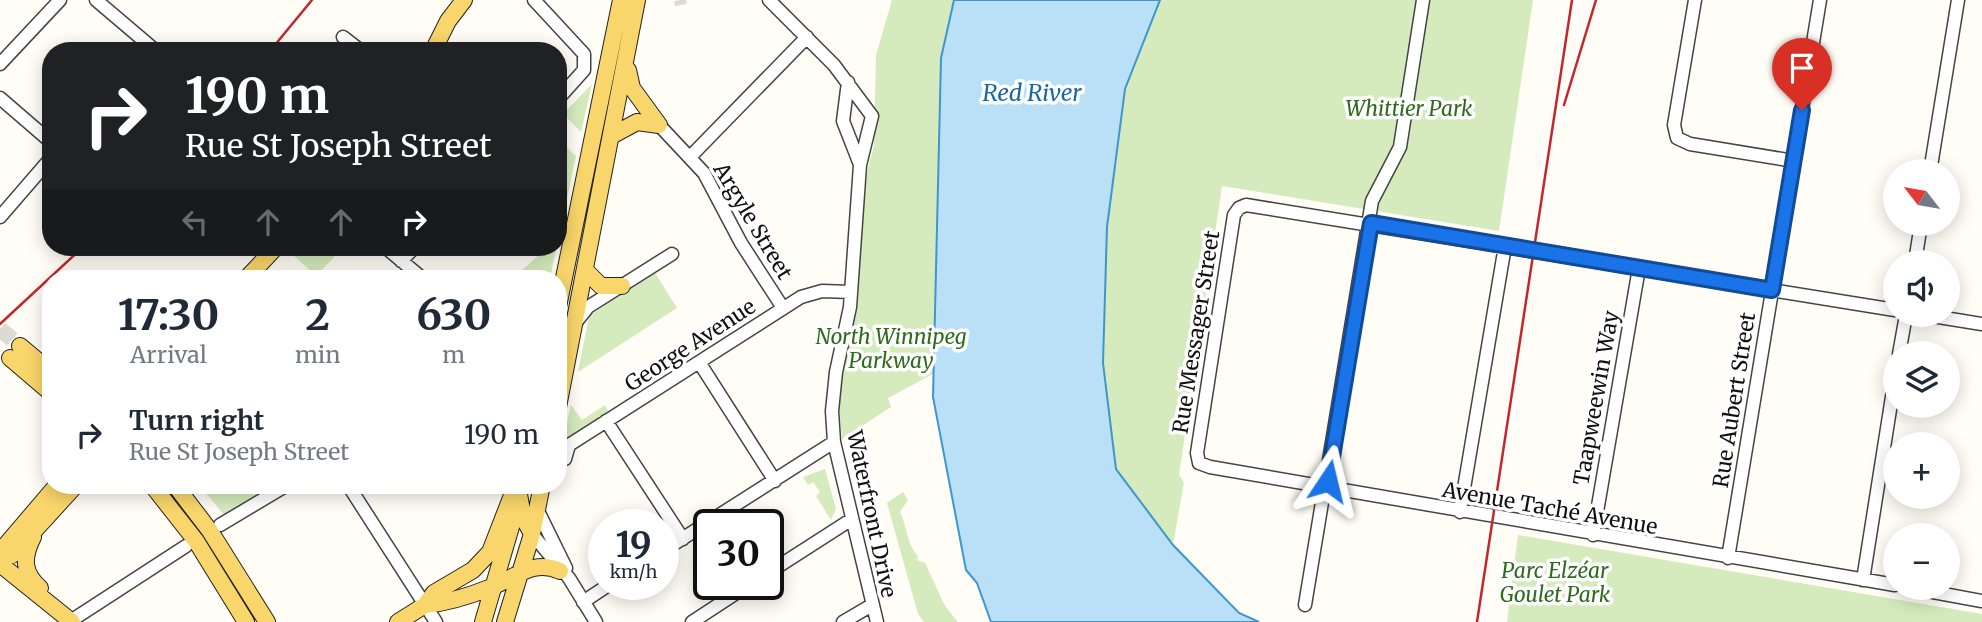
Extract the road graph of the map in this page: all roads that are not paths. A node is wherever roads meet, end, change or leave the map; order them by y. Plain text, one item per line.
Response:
1 (60, 0) edge
2 (96, 0) edge
3 (464, 0) edge
4 (534, 0) edge
5 (621, 0) edge
6 (638, 0) edge
7 (769, 0) edge
8 (1423, 0) edge
9 (1695, 0) edge
10 (1820, 0) edge
11 (1958, 0) edge
12 (343, 37) dead end
13 (807, 37) junction
14 (145, 42) edge
15 (349, 42) edge
16 (438, 42) edge
17 (0, 64) edge
18 (627, 65) junction
19 (848, 82) junction
20 (567, 90) edge
21 (0, 98) edge
22 (868, 109) junction
23 (845, 112) junction
24 (659, 125) junction
25 (871, 126) junction
26 (847, 130) junction
27 (42, 134) edge
28 (613, 135) junction
29 (690, 157) junction
30 (1932, 159) edge
31 (1794, 161) junction
32 (860, 165) junction
33 (42, 168) edge
34 (0, 216) edge
35 (1371, 223) junction
36 (1505, 246) junction
37 (672, 254) dead end
38 (268, 256) edge
39 (395, 256) edge
40 (406, 256) edge
41 (401, 261) junction
42 (1639, 268) junction
43 (254, 270) edge
44 (412, 270) edge
45 (566, 270) edge
46 (585, 270) junction
47 (622, 286) junction
48 (1772, 290) junction
49 (852, 292) junction
50 (783, 308) junction
51 (1883, 308) edge
52 (1960, 320) edge
53 (576, 322) junction
54 (1982, 324) edge
55 (699, 362) junction
56 (567, 364) edge
57 (42, 367) edge
58 (42, 383) edge
59 (1889, 418) edge
60 (606, 421) junction
61 (834, 442) junction
62 (567, 452) edge
63 (1199, 463) joint
64 (775, 481) junction
65 (1327, 488) junction
66 (49, 494) edge
67 (68, 494) edge
68 (159, 494) edge
69 (182, 494) edge
70 (270, 494) edge
71 (354, 494) edge
72 (516, 494) edge
73 (517, 494) edge
74 (519, 494) edge
75 (540, 494) edge
76 (537, 508) junction
77 (1460, 512) junction
78 (852, 519) junction
79 (220, 525) dead end
80 (34, 534) junction
81 (532, 534) junction
82 (1592, 535) junction
83 (683, 538) junction
84 (679, 541) edge
85 (186, 546) dead end
86 (2, 558) edge
87 (1728, 558) junction
88 (784, 563) edge
89 (521, 572) junction
90 (564, 575) junction
91 (1863, 580) junction
92 (1883, 583) edge
93 (495, 586) junction
94 (1960, 597) edge
95 (588, 598) edge
96 (726, 600) edge
97 (49, 601) junction
98 (583, 601) junction
99 (1982, 601) edge
100 (872, 604) junction
101 (425, 605) junction
102 (1305, 605) dead end
103 (70, 622) edge
104 (246, 622) edge
105 (267, 622) edge
106 (398, 622) edge
107 (436, 622) edge
108 (483, 622) edge
109 (505, 622) edge
110 (596, 622) edge
111 (692, 622) edge
112 (843, 622) edge
113 (877, 622) edge

1 - 17 street
2 - 14 street
3 - 16 main road
4 - 20 street
5 - 45 main road
6 - 18 main road
7 - 13 street, Waterfront Drive
8 - 35 street
9 - 31 street
10 - 31 street, Rue Aubert Street
11 - 30 street
12 - 15 street
13 - 19 street, Waterfront Drive
13 - 29 street
18 - 24 main road
18 - 28 main road
19 - 22 street, Waterfront Drive
19 - 23 street, Waterfront Drive
21 - 27 street
22 - 23 street
22 - 25 street, Waterfront Drive
23 - 26 street, Waterfront Drive
24 - 28 main road
24 - 29 street, Argyle Street
25 - 26 street
25 - 32 street, Waterfront Drive
26 - 32 street, Waterfront Drive
28 - 46 main road
29 - 50 street, Argyle Street
31 - 48 street, Rue Aubert Street
32 - 49 street, Waterfront Drive
33 - 34 street
35 - 36 street
35 - 63 street, Rue Messager Street
35 - 65 street
36 - 42 street
36 - 77 street
37 - 47 street
38 - 43 main road
39 - 41 street
40 - 41 street
41 - 44 street
42 - 48 street
42 - 82 street, Taapweewin Way
46 - 47 main road
46 - 53 main road
47 - 53 street
48 - 51 street
48 - 87 street, Rue Aubert Street
49 - 50 street, George Avenue
49 - 61 street, Waterfront Drive
50 - 55 street, George Avenue
52 - 54 street
53 - 56 main road
55 - 60 street, George Avenue
55 - 64 street
57 - 58 main road
59 - 91 street
60 - 62 street, George Avenue
60 - 83 street
61 - 64 street
61 - 78 street, Waterfront Drive
63 - 65 street, Avenue Taché Avenue
64 - 83 street
65 - 77 street, Avenue Taché Avenue
65 - 102 street
66 - 86 main road
67 - 80 main road
68 - 104 main road
69 - 105 main road
70 - 79 street
71 - 101 street
72 - 101 main road
73 - 93 main road
74 - 81 main road
75 - 76 main road
76 - 81 main road
76 - 90 street
77 - 82 street, Avenue Taché Avenue
78 - 88 street
78 - 100 street, Waterfront Drive
80 - 86 main road
80 - 97 main road
81 - 89 main road
81 - 90 street
82 - 87 street, Avenue Taché Avenue
83 - 84 street
85 - 103 street
86 - 97 main road
87 - 91 street, Avenue Taché Avenue
89 - 90 main road
89 - 93 main road
89 - 109 main road
90 - 98 street
91 - 92 street, Avenue Taché Avenue
93 - 101 main road
93 - 108 main road
94 - 99 street
95 - 98 street
96 - 111 street
97 - 103 main road
98 - 110 street
100 - 112 street
100 - 113 street, Waterfront Drive
101 - 106 main road
101 - 107 street

